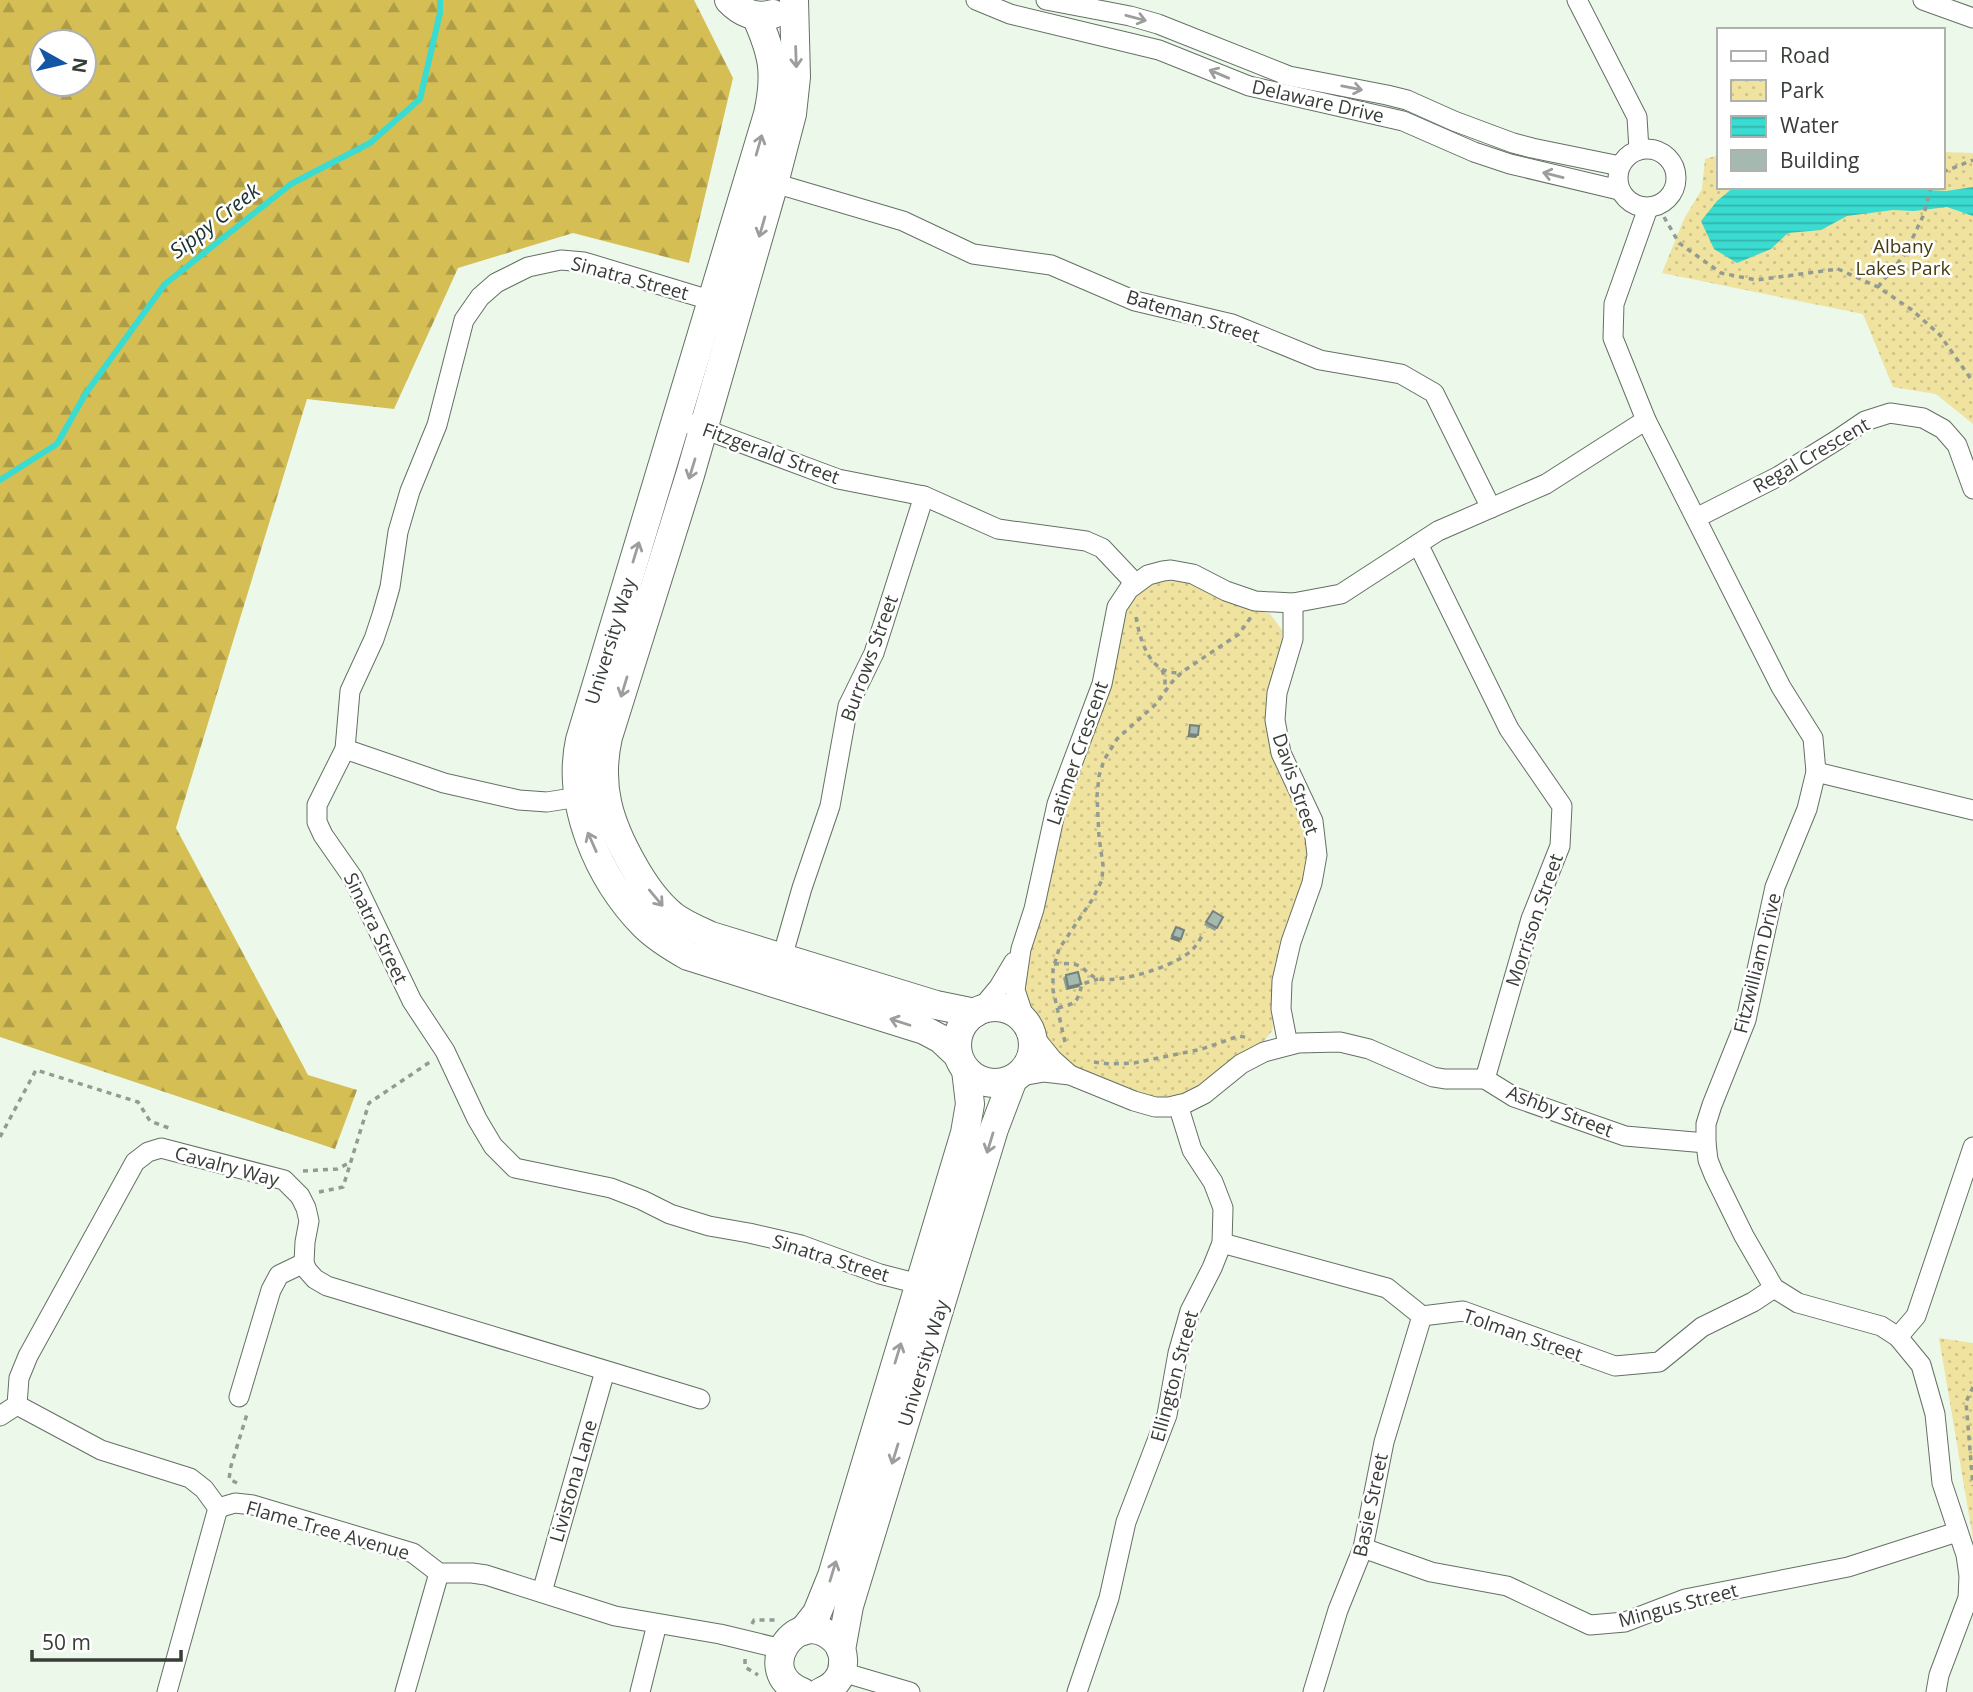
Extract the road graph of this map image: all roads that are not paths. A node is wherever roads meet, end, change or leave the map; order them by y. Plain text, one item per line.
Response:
1 (729, 0) edge
2 (793, 0) edge
3 (975, 0) edge
4 (1045, 0) edge
5 (1923, 0) edge
6 (1581, 2) edge
7 (756, 16) junction
8 (1973, 18) edge
9 (1639, 150) junction
10 (1620, 166) junction
11 (762, 180) junction
12 (1619, 190) junction
13 (1653, 207) junction
14 (725, 304) junction
15 (677, 419) junction
16 (1646, 419) junction
17 (704, 428) junction
18 (1973, 489) edge
19 (924, 496) junction
20 (1491, 508) junction
21 (1696, 519) junction
22 (1418, 544) junction
23 (1135, 583) junction
24 (1293, 603) junction
25 (345, 749) junction
26 (1816, 772) junction
27 (592, 795) junction
28 (1973, 810) edge
29 (1021, 949) junction
30 (778, 970) junction
31 (977, 1012) junction
32 (1029, 1028) junction
33 (1288, 1045) junction
34 (962, 1062) junction
35 (1070, 1075) junction
36 (1015, 1078) junction
37 (1485, 1079) junction
38 (1178, 1105) junction
39 (1706, 1143) junction
40 (1973, 1147) edge
41 (1222, 1243) junction
42 (304, 1263) junction
43 (931, 1288) junction
44 (1774, 1288) junction
45 (1422, 1315) junction
46 (1898, 1337) junction
47 (605, 1371) junction
48 (239, 1397) road end
49 (700, 1399) dead end
50 (17, 1405) junction
51 (0, 1416) edge
52 (218, 1508) junction
53 (1957, 1532) junction
54 (1363, 1548) junction
55 (439, 1573) junction
56 (542, 1592) junction
57 (657, 1624) junction
58 (791, 1632) junction
59 (832, 1679) edge
60 (784, 1685) edge
61 (167, 1692) edge
62 (405, 1692) edge
63 (640, 1692) edge
64 (911, 1692) edge
65 (1077, 1692) edge
66 (1313, 1692) edge
67 (1936, 1692) edge

1 - 7 street
2 - 7 street
2 -> 11 street, University Way
12 -> 3 street, Delaware Drive
4 -> 10 street, Delaware Drive
5 - 8 street
6 - 9 street
11 -> 7 street, University Way
9 - 10 street
9 - 13 street
10 - 12 street
11 - 14 street, University Way
11 - 20 street, Bateman Street
12 - 13 street
13 - 16 street, Fitzwilliam Drive
14 - 15 street, University Way
14 - 17 street, University Way
14 - 25 street, Sinatra Street
15 - 17 street, Fitzgerald Street
27 -> 15 street, University Way
16 - 20 street, Latimer Crescent
16 - 21 street, Fitzwilliam Drive
17 - 19 street, Fitzgerald Street
17 -> 27 street, University Way
18 - 21 street, Regal Crescent
19 - 23 street, Fitzgerald Street
19 - 30 street, Burrows Street
20 - 22 street, Latimer Crescent
21 - 26 street, Fitzwilliam Drive
22 - 24 street, Latimer Crescent
22 - 37 street, Morrison Street
23 - 24 street, Latimer Crescent
23 - 29 street, Latimer Crescent
24 - 33 street, Davis Street
25 - 27 street
25 - 43 street, Sinatra Street
26 - 28 street
26 - 39 street, Fitzwilliam Drive
27 - 30 street, University Way
29 - 31 street, Latimer Crescent
29 - 32 street, Latimer Crescent
30 - 31 street, University Way
34 -> 30 street, University Way
31 - 32 street
31 - 34 street
32 - 35 street, Ashby Street
32 - 36 street
33 - 37 street, Ashby Street
33 - 38 street, Ashby Street
34 - 36 street
34 - 43 street, University Way
35 - 36 street, Ashby Street
35 - 38 street, Ashby Street
36 -> 43 street, University Way
37 - 39 street, Ashby Street
38 - 41 street, Ellington Street
39 - 44 street, Fitzwilliam Drive
40 - 46 street
41 - 45 street
41 - 65 street, Ellington Street
42 - 47 street
42 - 48 street
42 - 50 street, Cavalry Way
58 -> 43 street, University Way
43 -> 59 street, University Way
44 - 45 street, Tolman Street
44 - 46 street
45 - 54 street, Basie Street
46 - 53 street
47 - 49 street
47 - 56 street, Livistona Lane
50 - 51 street
50 - 52 street
52 - 55 street, Flame Tree Avenue
52 - 61 street, Flame Tree Avenue
53 - 54 street, Mingus Street
53 - 67 street
54 - 66 street, Basie Street
55 - 56 street
55 - 62 street
56 - 57 street
57 - 58 street
57 - 63 street
58 - 59 street
58 - 60 street
59 - 64 street

